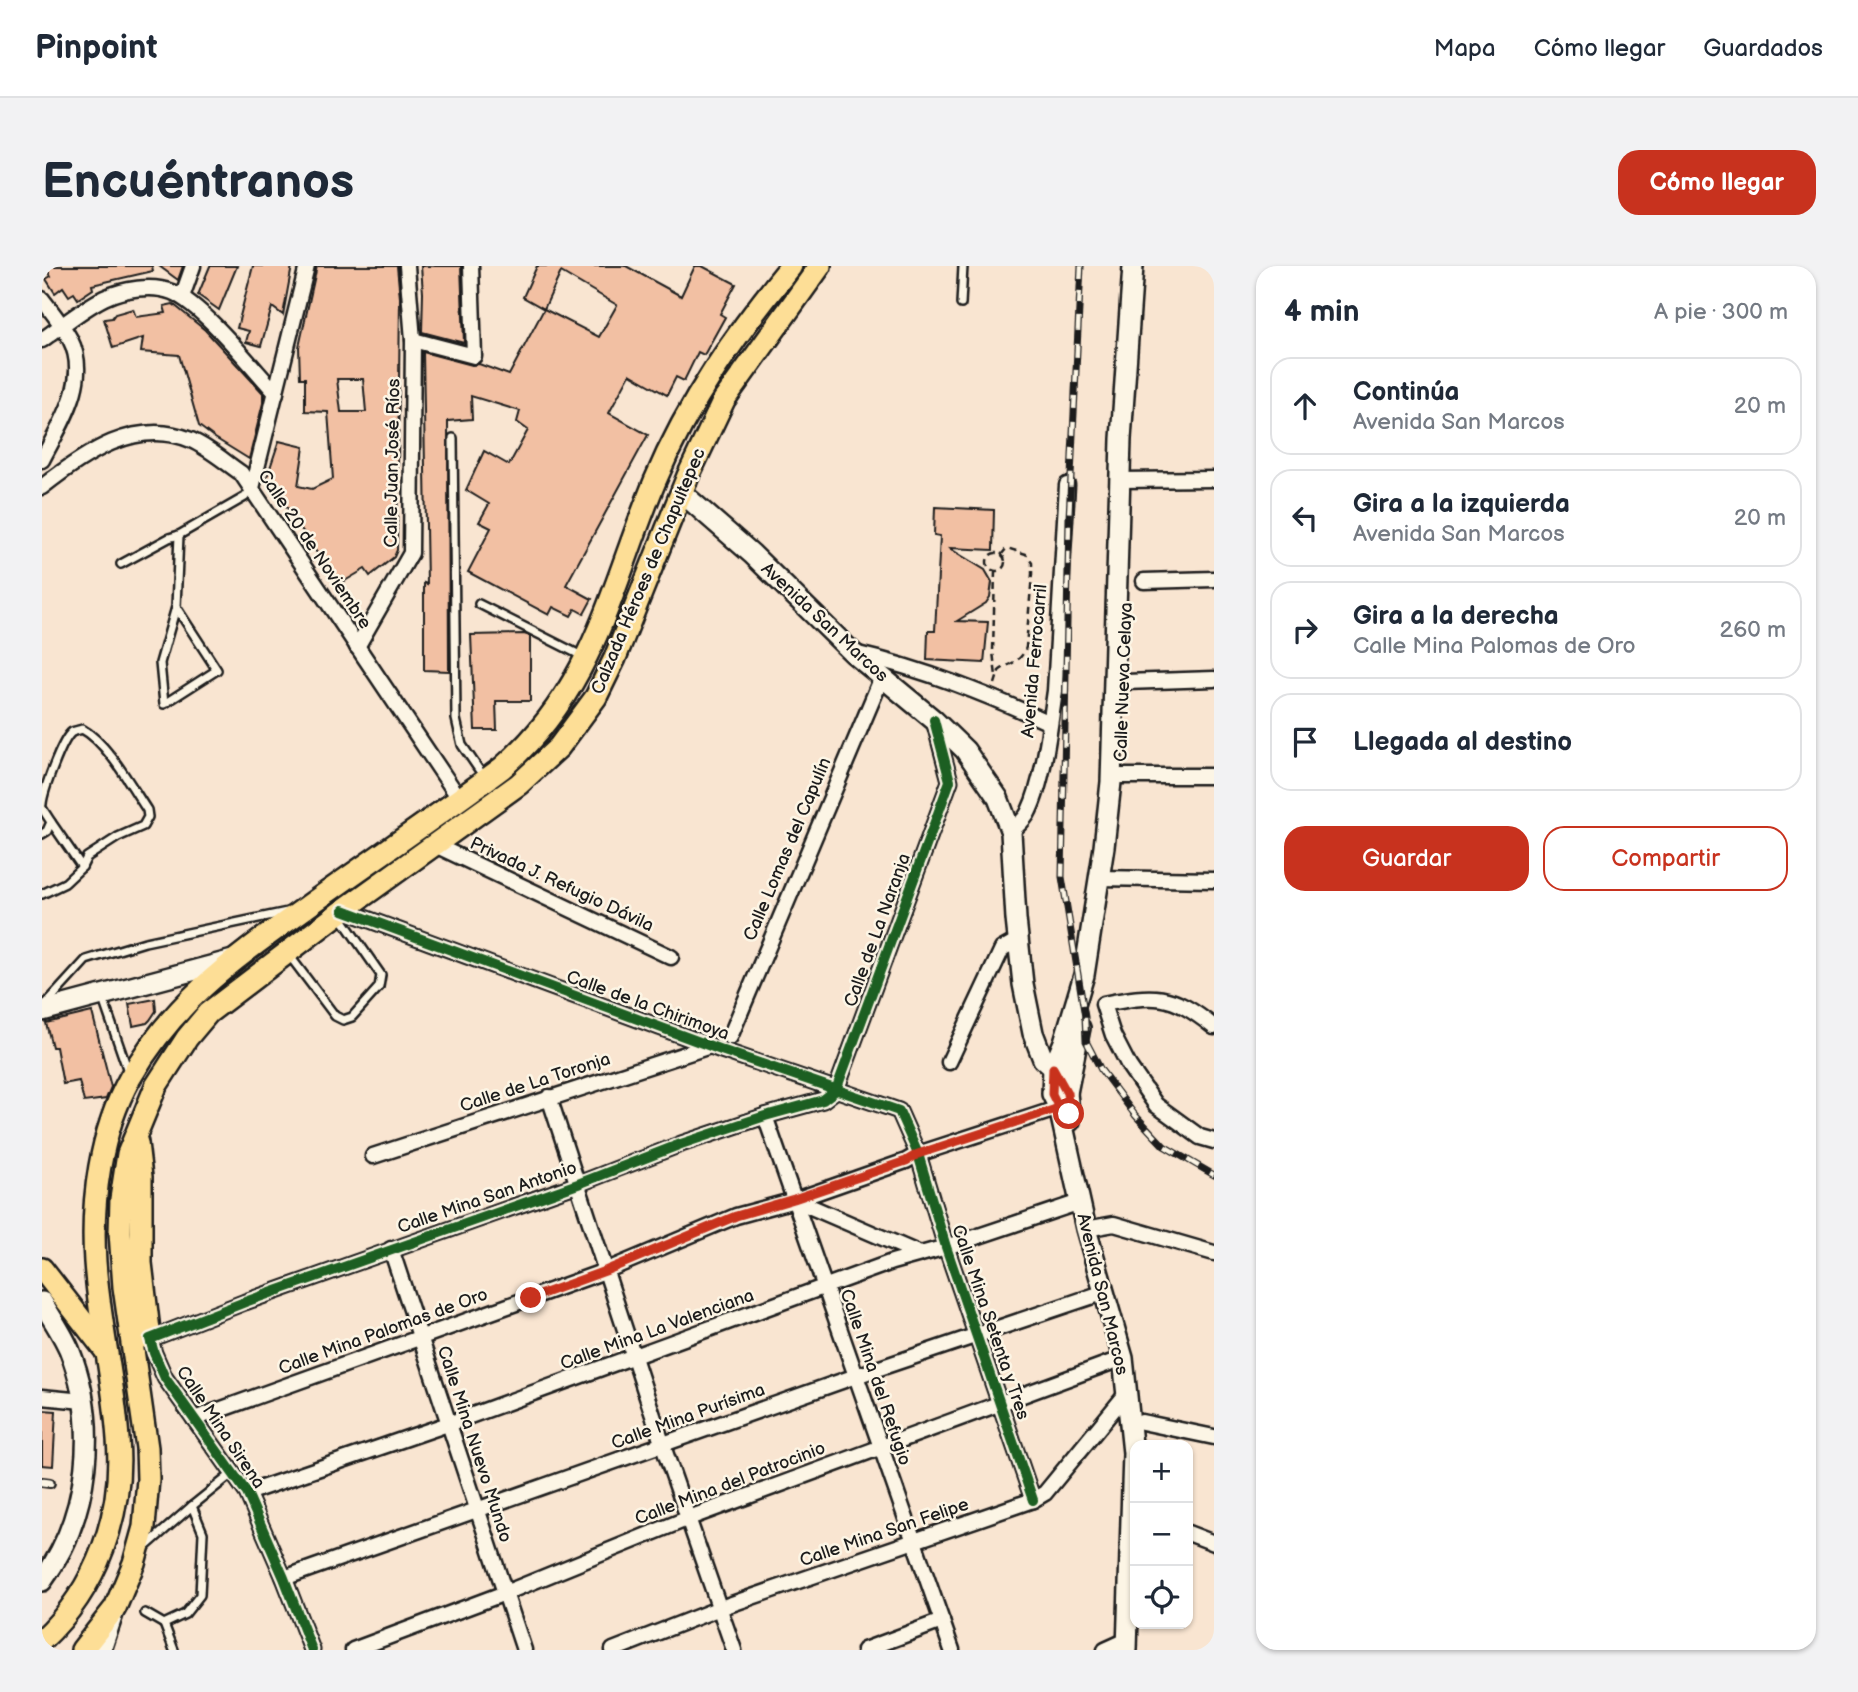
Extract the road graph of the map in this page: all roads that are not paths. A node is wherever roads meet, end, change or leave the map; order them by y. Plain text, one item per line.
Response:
1 (193, 266) edge
2 (307, 266) edge
3 (407, 266) edge
4 (471, 266) edge
5 (791, 266) edge
6 (820, 266) edge
7 (963, 266) edge
8 (1133, 266) edge
9 (1139, 266) edge
10 (182, 298) junction
11 (42, 299) edge
12 (961, 304) dead end
13 (62, 326) junction
14 (42, 340) edge
15 (413, 340) junction
16 (276, 393) junction
17 (453, 438) dead end
18 (42, 460) edge
19 (1214, 479) edge
20 (1124, 480) junction
21 (1067, 485) dead end
22 (42, 487) edge
23 (252, 488) junction
24 (682, 493) junction
25 (179, 535) junction
26 (121, 564) dead end
27 (1214, 579) edge
28 (1144, 581) dead end
29 (479, 604) dead end
30 (176, 607) junction
31 (357, 647) junction
32 (853, 653) junction
33 (587, 659) junction
34 (882, 677) junction
35 (1214, 679) edge
36 (1125, 682) junction
37 (934, 720) junction
38 (1050, 723) junction
39 (1120, 776) junction
40 (1214, 776) edge
41 (486, 780) junction
42 (459, 798) junction
43 (42, 806) edge
44 (51, 822) junction
45 (1011, 832) junction
46 (42, 834) edge
47 (435, 845) junction
48 (82, 867) junction
49 (1103, 878) junction
50 (1214, 880) edge
51 (42, 894) edge
52 (305, 909) junction
53 (341, 912) junction
54 (1018, 940) junction
55 (287, 952) junction
56 (671, 957) dead end
57 (233, 960) junction
58 (102, 995) junction
59 (42, 1010) edge
60 (1214, 1027) edge
61 (730, 1037) dead end
62 (710, 1046) junction
63 (949, 1062) dead end
64 (1053, 1068) junction
65 (130, 1078) junction
66 (836, 1090) junction
67 (549, 1097) junction
68 (1063, 1100) junction
69 (765, 1116) junction
70 (136, 1132) junction
71 (1214, 1141) edge
72 (918, 1154) junction
73 (373, 1156) dead end
74 (578, 1184) junction
75 (794, 1199) junction
76 (1080, 1202) junction
77 (1091, 1229) junction
78 (946, 1247) junction
79 (391, 1249) junction
80 (1214, 1253) edge
81 (920, 1254) junction
82 (42, 1269) edge
83 (605, 1271) junction
84 (825, 1288) junction
85 (1105, 1292) junction
86 (42, 1302) edge
87 (978, 1335) junction
88 (150, 1339) junction
89 (421, 1339) junction
90 (106, 1351) junction
91 (635, 1356) junction
92 (1123, 1357) junction
93 (856, 1376) junction
94 (1127, 1393) junction
95 (42, 1397) edge
96 (83, 1401) junction
97 (1001, 1403) junction
98 (194, 1419) junction
99 (1142, 1422) junction
100 (448, 1424) junction
101 (1213, 1432) edge
102 (1143, 1440) edge
103 (663, 1446) junction
104 (880, 1448) junction
105 (233, 1473) junction
106 (247, 1493) junction
107 (1033, 1500) junction
108 (1134, 1503) edge
109 (192, 1506) junction
110 (477, 1510) junction
111 (689, 1518) junction
112 (1193, 1535) edge
113 (914, 1542) junction
114 (1214, 1543) edge
115 (136, 1555) junction
116 (1133, 1566) edge
117 (285, 1578) junction
118 (42, 1581) edge
119 (505, 1593) junction
120 (115, 1608) junction
121 (720, 1608) junction
122 (145, 1612) dead end
123 (943, 1621) junction
124 (164, 1623) junction
125 (42, 1640) edge
126 (1132, 1641) edge
127 (950, 1643) edge
128 (82, 1650) edge
129 (101, 1650) edge
130 (174, 1650) edge
131 (312, 1650) edge
132 (353, 1650) edge
133 (524, 1650) edge
134 (612, 1650) edge
135 (734, 1650) edge
136 (864, 1650) edge
137 (937, 1650) edge
138 (1105, 1650) edge

1 - 10 street
2 - 16 street
3 - 15 street, Calle Juan José Ríos
4 - 15 street
5 - 33 main road, Calzada Héroes de Chapultepec
6 - 24 main road, Calzada Héroes de Chapultepec
7 - 12 lane
8 - 20 main road, Calle Nueva Celaya
9 - 20 main road, Calle Nueva Celaya
10 - 13 street
10 - 16 street
11 - 13 street
13 - 14 street
13 - 18 street
15 - 31 street, Calle Juan José Ríos
16 - 23 street
17 - 41 lane
19 - 20 street
20 - 36 main road, Calle Nueva Celaya
20 - 49 main road, Calle Nueva Celaya
21 - 38 street, Avenida Ferrocarril
22 - 23 street, Calle 20 de Noviembre
23 - 25 lane
23 - 31 street, Calle 20 de Noviembre
24 - 32 main road, Avenida San Marcos
24 - 47 main road, Calzada Héroes de Chapultepec
25 - 26 lane
25 - 30 lane
27 - 28 street
29 - 33 lane
30 - 30 lane
31 - 42 street, Calle 20 de Noviembre
32 - 34 main road, Avenida San Marcos
32 - 38 street
33 - 41 main road, Calzada Héroes de Chapultepec
34 - 37 main road, Avenida San Marcos
34 - 61 street, Calle Lomas del Capulín
35 - 36 street
36 - 39 main road, Calle Nueva Celaya
37 - 45 main road, Avenida San Marcos
37 - 66 street, Calle de La Naranja
38 - 45 street, Avenida Ferrocarril
39 - 40 street
39 - 49 main road, Calle Nueva Celaya
41 - 42 main road, Calzada Héroes de Chapultepec
42 - 52 main road, Calzada Héroes de Chapultepec
43 - 44 lane
43 - 48 lane
44 - 46 lane
44 - 48 lane
45 - 54 main road, Avenida San Marcos
47 - 53 main road, Calzada Héroes de Chapultepec
47 - 56 street, Privada J. Refugio Dávila
48 - 51 lane
49 - 50 street
49 - 64 main road, Calle Nueva Celaya
49 - 68 main road, Calle Nueva Celaya
52 - 57 main road, Calzada Héroes de Chapultepec
52 - 59 lane
53 - 55 main road, Calzada Héroes de Chapultepec
53 - 55 lane
53 - 62 street, Calle de la Chirimoya
54 - 63 street
54 - 64 main road, Avenida San Marcos
55 - 70 main road, Calzada Héroes de Chapultepec
57 - 58 main road
57 - 65 main road, Calzada Héroes de Chapultepec
58 - 59 main road
58 - 65 lane
60 - 71 street
62 - 66 street, Calle de la Chirimoya
62 - 67 street, Calle de La Toronja
64 - 68 main road, Avenida San Marcos
65 - 90 main road, Calzada Héroes de Chapultepec
66 - 69 street, Calle Mina San Antonio
66 - 72 street, Calle de la Chirimoya
67 - 73 street, Calle de La Toronja
67 - 74 street
68 - 72 street, Calle Mina Palomas de Oro
68 - 76 main road, Avenida San Marcos
68 - 77 main road, Avenida San Marcos
69 - 74 street, Calle Mina San Antonio
69 - 75 street, Calle Mina del Refugio
70 - 88 main road
70 - 115 main road, Calzada Héroes de Chapultepec
72 - 75 street, Calle Mina Palomas de Oro
72 - 78 street, Calle Mina Setenta y Tres
74 - 79 street, Calle Mina San Antonio
74 - 83 street
75 - 81 street
75 - 83 street, Calle Mina Palomas de Oro
75 - 84 street, Calle Mina del Refugio
76 - 77 main road, Avenida San Marcos
76 - 78 street, Calle Mina La Valenciana
77 - 80 street
77 - 85 main road, Avenida San Marcos
77 - 99 main road, Avenida San Marcos
78 - 81 street, Calle Mina La Valenciana
78 - 87 street, Calle Mina Setenta y Tres
79 - 88 street, Calle Mina San Antonio
79 - 89 street, Calle Mina Nuevo Mundo
81 - 84 street, Calle Mina La Valenciana
82 - 90 main road
83 - 89 street, Calle Mina Palomas de Oro
83 - 91 street
84 - 91 street, Calle Mina La Valenciana
84 - 93 street, Calle Mina del Refugio
85 - 87 street, Calle Mina Purísima
85 - 92 main road, Avenida San Marcos
86 - 96 main road
87 - 93 street, Calle Mina Purísima
87 - 97 street, Calle Mina Setenta y Tres
88 - 98 street, Calle Mina Sirena
89 - 98 street, Calle Mina Palomas de Oro
89 - 100 street, Calle Mina Nuevo Mundo
90 - 125 main road, Calzada Héroes de Chapultepec
91 - 100 street, Calle Mina La Valenciana
91 - 103 street
92 - 94 main road, Avenida San Marcos
92 - 97 street, Calle Mina del Patrocinio
93 - 103 street, Calle Mina Purísima
93 - 104 street, Calle Mina del Refugio
94 - 107 street, Calle Mina San Felipe
94 - 108 main road, Avenida San Marcos
95 - 96 street
96 - 118 main road
97 - 104 street, Calle Mina del Patrocinio
97 - 107 street, Calle Mina Setenta y Tres
98 - 105 street, Calle Mina Sirena
99 - 101 street
99 - 102 main road, Avenida San Marcos
100 - 106 street, Calle Mina La Valenciana
100 - 110 street, Calle Mina Nuevo Mundo
103 - 110 street, Calle Mina Purísima
103 - 111 street
104 - 111 street, Calle Mina del Patrocinio
104 - 113 street, Calle Mina del Refugio
105 - 106 street, Calle Mina Sirena
105 - 109 lane
106 - 117 street, Calle Mina Sirena
107 - 113 street, Calle Mina San Felipe
109 - 115 lane
109 - 124 lane
110 - 117 street, Calle Mina Purísima
110 - 119 street, Calle Mina Nuevo Mundo
111 - 119 street, Calle Mina del Patrocinio
111 - 121 street
112 - 114 street
113 - 121 street, Calle Mina San Felipe
113 - 123 street, Calle Mina del Refugio
115 - 120 main road, Calzada Héroes de Chapultepec
116 - 126 main road, Avenida San Marcos
117 - 131 street, Calle Mina Sirena
119 - 132 street, Calle Mina del Patrocinio
119 - 133 street, Calle Mina Nuevo Mundo
120 - 128 main road, Calzada Héroes de Chapultepec
120 - 129 main road
121 - 134 street, Calle Mina San Felipe
121 - 135 street
122 - 124 lane
123 - 127 street, Calle Mina del Refugio
123 - 136 street
124 - 130 lane
126 - 138 street
127 - 137 street

